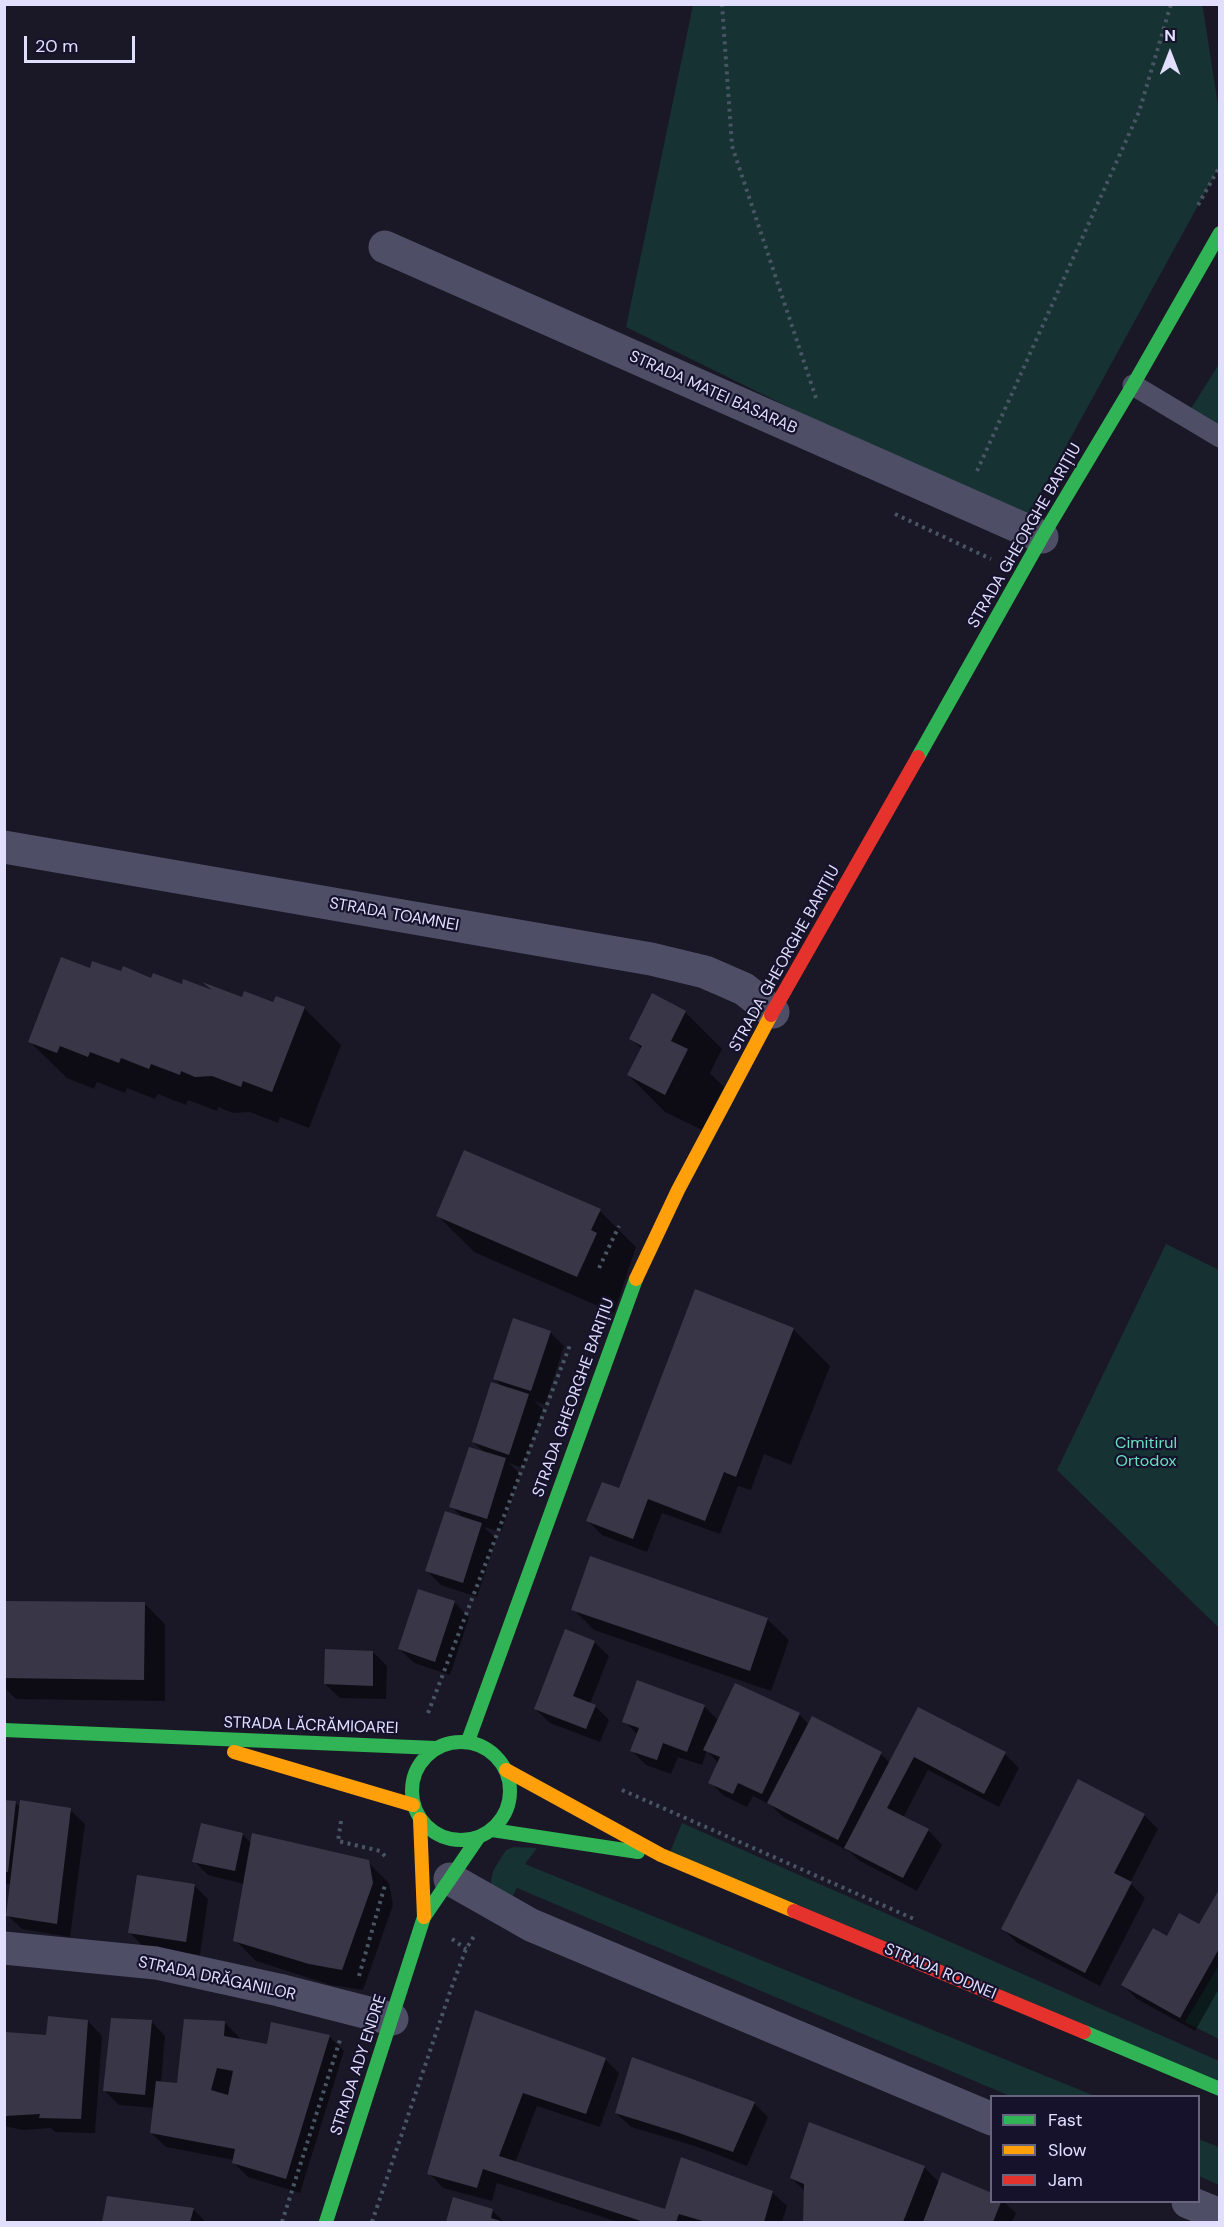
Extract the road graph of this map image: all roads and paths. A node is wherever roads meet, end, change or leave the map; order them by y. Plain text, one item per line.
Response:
1 (722, 4) edge
2 (1172, 4) edge
3 (1220, 233) edge
4 (384, 247) dead end
5 (1133, 385) junction
6 (818, 403) dead end
7 (1220, 437) edge
8 (976, 472) dead end
9 (1042, 537) junction
10 (4, 847) edge
11 (773, 1012) junction
12 (462, 1629) dead end
13 (428, 1714) dead end
14 (4, 1730) edge
15 (186, 1738) junction
16 (468, 1742) junction
17 (436, 1748) junction
18 (506, 1770) junction
19 (620, 1789) dead end
20 (413, 1805) junction
21 (420, 1819) junction
22 (492, 1830) junction
23 (478, 1838) junction
24 (338, 1841) dead end
25 (661, 1855) junction
26 (391, 1864) dead end
27 (388, 1875) dead end
28 (450, 1879) junction
29 (494, 1903) junction
30 (424, 1917) junction
31 (922, 1923) dead end
32 (4, 1948) edge
33 (350, 2008) junction
34 (392, 2019) junction
35 (1220, 2089) edge
36 (990, 2118) edge
37 (1190, 2203) edge
38 (1220, 2215) edge
39 (282, 2223) edge
40 (326, 2223) edge
41 (372, 2223) edge

1 - 6 path
2 - 8 path
3 - 5 main road, STRADA GHEORGHE BARIȚIU
4 - 9 street, STRADA MATEI BASARAB
5 - 7 lane
5 - 9 main road, STRADA GHEORGHE BARIȚIU
9 - 11 main road, STRADA GHEORGHE BARIȚIU
10 - 11 street, STRADA TOAMNEI
11 - 16 main road, STRADA GHEORGHE BARIȚIU
12 - 13 path
14 - 15 main road, STRADA LĂCRĂMIOAREI
15 - 17 main road, STRADA LĂCRĂMIOAREI
15 - 20 main road, STRADA LĂCRĂMIOAREI
16 - 17 main road
16 - 18 main road
17 - 20 main road
18 - 22 main road
18 - 25 main road, STRADA RODNEI
19 - 31 path
20 - 21 main road
21 - 23 main road
21 - 30 main road, STRADA ADY ENDRE
22 - 23 main road
22 - 25 main road, STRADA RODNEI
23 - 28 main road, STRADA ADY ENDRE
24 - 26 path
25 - 35 main road, STRADA RODNEI
27 - 33 path
28 - 29 street
28 - 30 main road, STRADA ADY ENDRE
29 - 36 street
29 - 41 path
30 - 34 main road, STRADA ADY ENDRE
32 - 33 street, STRADA DRĂGANILOR
33 - 34 street, STRADA DRĂGANILOR
33 - 39 path
34 - 40 main road, STRADA ADY ENDRE
37 - 38 street

